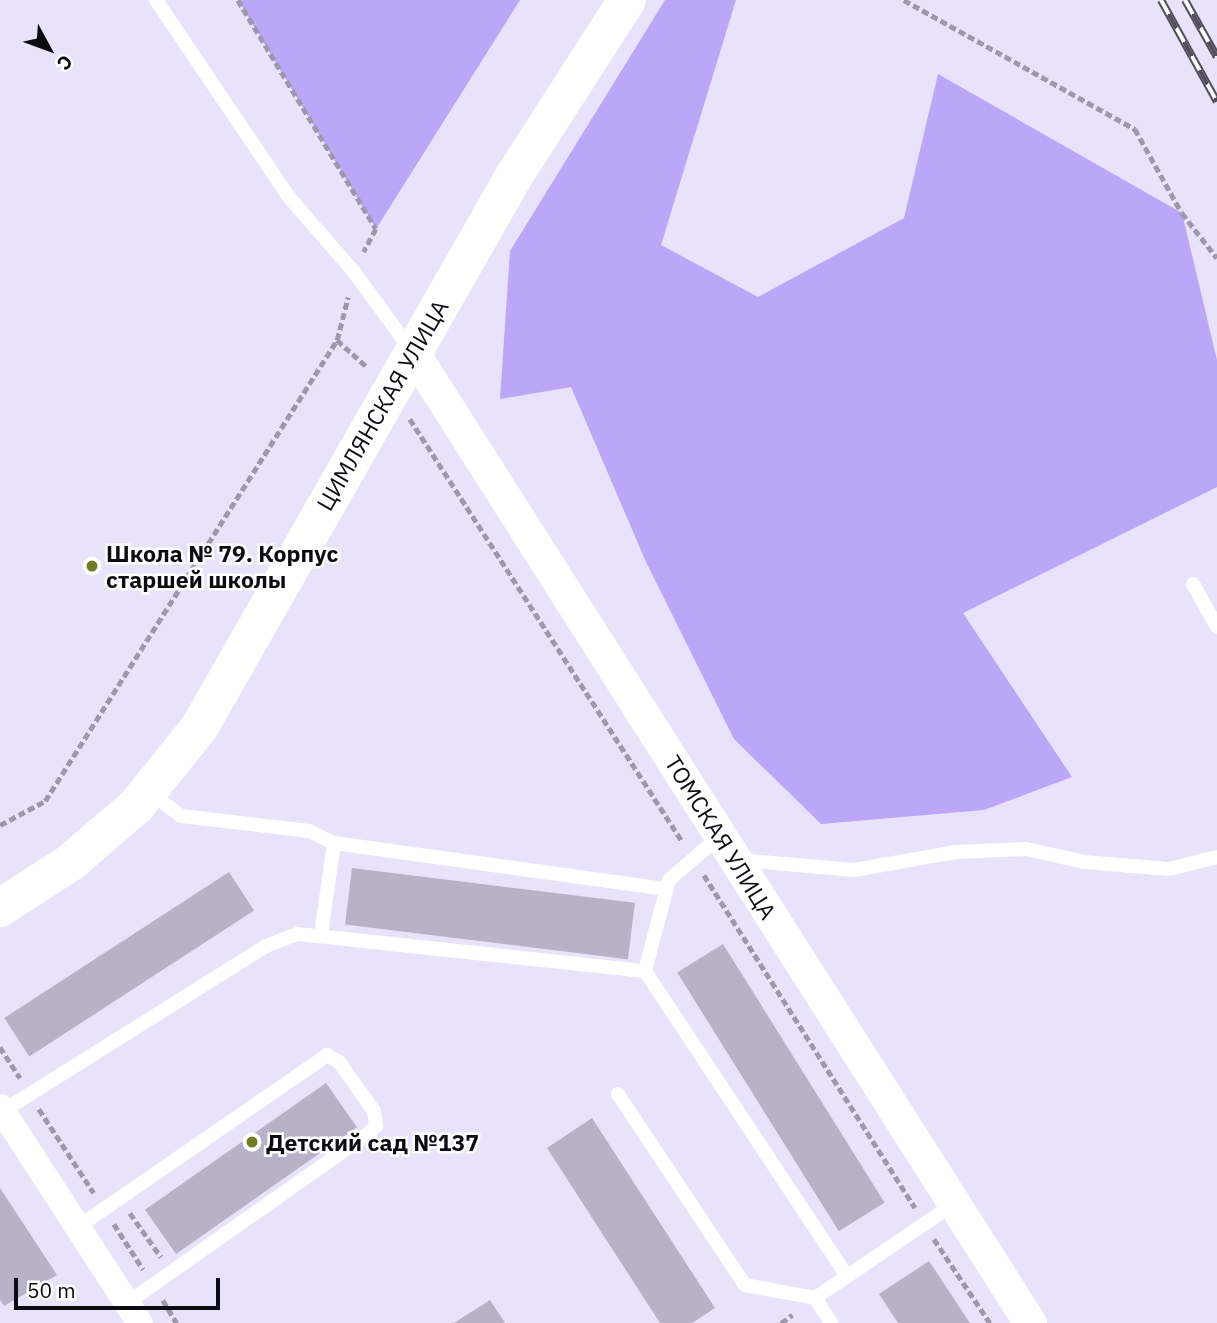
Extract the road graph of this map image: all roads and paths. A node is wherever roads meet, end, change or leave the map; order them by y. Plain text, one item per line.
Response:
1 (156, 0) edge
2 (238, 0) edge
3 (627, 0) edge
4 (904, 0) edge
5 (1217, 258) edge
6 (354, 272) junction
7 (337, 340) junction
8 (412, 351) junction
9 (391, 390) junction
10 (1193, 584) dead end
11 (1217, 627) edge
12 (148, 791) junction
13 (0, 825) edge
14 (334, 843) junction
15 (727, 847) junction
16 (1217, 857) edge
17 (693, 858) junction
18 (665, 890) junction
19 (0, 908) edge
20 (321, 935) junction
21 (645, 971) junction
22 (0, 1047) edge
23 (30, 1094) junction
24 (618, 1094) dead end
25 (1, 1109) edge
26 (120, 1198) junction
27 (954, 1204) junction
28 (104, 1209) junction
29 (924, 1223) junction
30 (78, 1227) junction
31 (172, 1272) junction
32 (847, 1276) junction
33 (153, 1285) junction
34 (815, 1298) junction
35 (134, 1313) edge
36 (177, 1323) edge
37 (831, 1323) edge
38 (989, 1323) edge
39 (1030, 1323) edge

1 - 6 lane
2 - 6 path
3 - 8 main road, ЦИМЛЯНСКАЯ УЛИЦА
4 - 5 path
6 - 7 path
6 - 8 lane
7 - 9 path
7 - 13 path
8 - 9 main road, ЦИМЛЯНСКАЯ УЛИЦА
8 - 15 street, ТОМСКАЯ УЛИЦА
9 - 12 main road, ЦИМЛЯНСКАЯ УЛИЦА
9 - 17 path
10 - 11 lane
12 - 14 lane
12 - 19 main road, ЦИМЛЯНСКАЯ УЛИЦА
14 - 18 lane
14 - 20 lane
15 - 16 lane
15 - 17 lane
15 - 27 street, ТОМСКАЯ УЛИЦА
17 - 18 lane
17 - 29 path
18 - 21 lane
20 - 21 lane
20 - 23 lane
21 - 32 lane
22 - 23 path
23 - 25 lane
23 - 28 path
24 - 34 lane
25 - 30 street
26 - 28 lane
26 - 31 path
26 - 31 lane
27 - 29 lane
27 - 39 street, ТОМСКАЯ УЛИЦА
28 - 30 lane
28 - 33 path
29 - 32 lane
29 - 38 path
30 - 35 street
31 - 33 lane
32 - 34 lane
33 - 35 lane
33 - 36 path
34 - 37 lane

